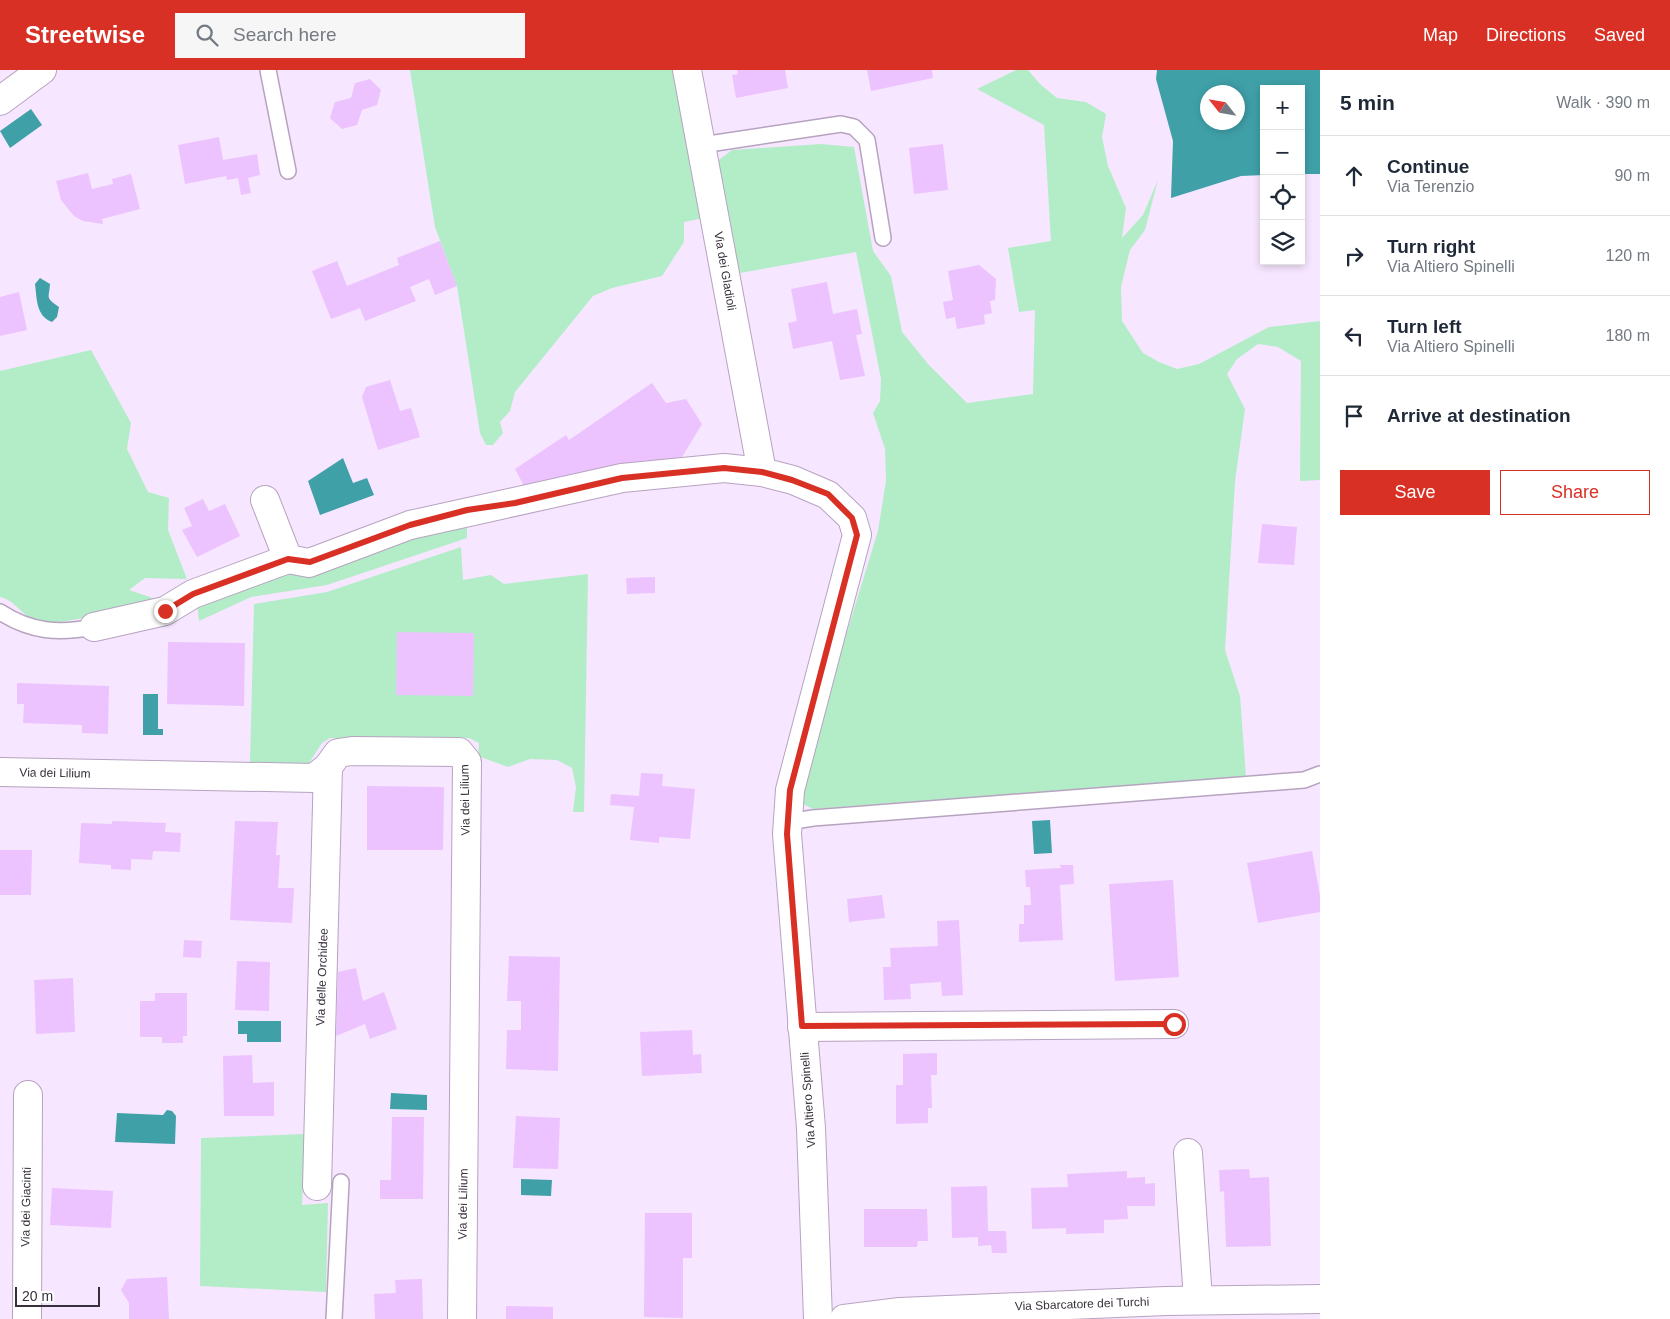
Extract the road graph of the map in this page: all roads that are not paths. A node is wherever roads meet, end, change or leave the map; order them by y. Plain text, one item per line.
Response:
1 (42, 70) edge
2 (268, 70) edge
3 (687, 70) edge
4 (0, 101) edge
5 (702, 145) junction
6 (288, 171) dead end
7 (883, 238) dead end
8 (762, 472) junction
9 (265, 500) dead end
10 (288, 559) junction
11 (0, 612) edge
12 (94, 627) joint
13 (328, 768) junction
14 (0, 772) edge
15 (1320, 774) edge
16 (788, 822) junction
17 (1174, 1024) dead end
18 (802, 1026) junction
19 (28, 1094) dead end
20 (1188, 1153) dead end
21 (329, 1184) joint
22 (1198, 1300) junction
23 (1319, 1308) edge
24 (27, 1319) edge
25 (334, 1319) edge
26 (462, 1319) edge
27 (818, 1319) edge
28 (844, 1319) edge
29 (1114, 1319) edge

1 - 4 street
2 - 6 lane
3 - 5 street, Via dei Gladioli
5 - 7 lane
5 - 8 street, Via dei Gladioli
8 - 10 street, Via Altiero Spinelli
8 - 16 street, Via Altiero Spinelli
9 - 10 street
10 - 12 street, Via Altiero Spinelli
11 - 12 lane
13 - 14 street, Via dei Lilium
13 - 21 street, Via delle Orchidee
13 - 26 street, Via dei Lilium
15 - 16 lane
16 - 18 street, Via Altiero Spinelli
17 - 18 street
18 - 27 street, Via Altiero Spinelli
19 - 24 street, Via dei Giacinti
20 - 22 street
21 - 25 lane
22 - 23 street, Via Sbarcatore dei Turchi
22 - 28 street, Via Sbarcatore dei Turchi
23 - 29 street

